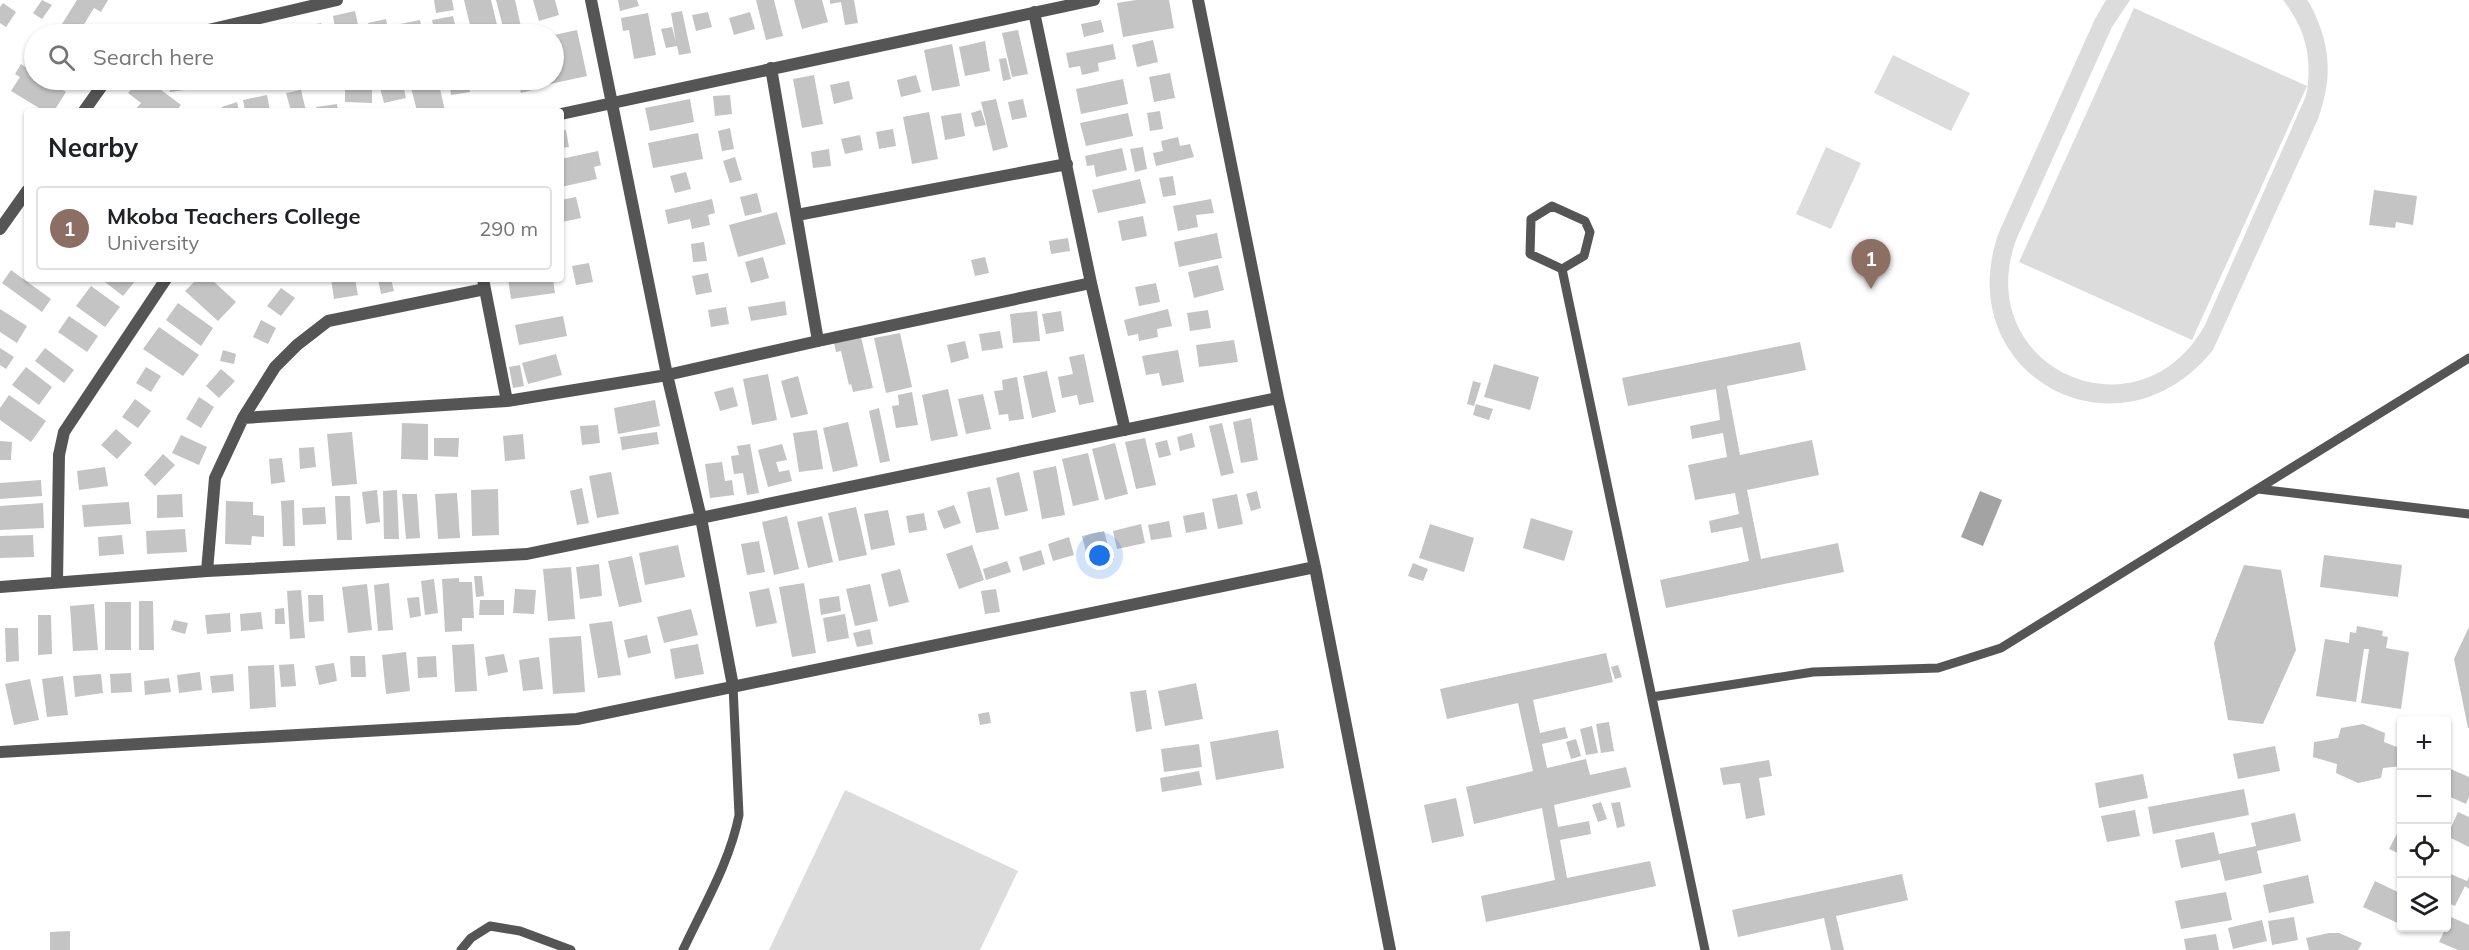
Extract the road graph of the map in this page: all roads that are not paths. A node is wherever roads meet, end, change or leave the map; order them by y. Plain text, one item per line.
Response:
1 (338, 0) edge
2 (591, 0) edge
3 (1094, 0) edge
4 (1198, 0) edge
5 (317, 2) edge
6 (1034, 12) junction
7 (230, 24) edge
8 (771, 68) junction
9 (99, 90) edge
10 (612, 102) junction
11 (86, 108) edge
12 (564, 113) edge
13 (1067, 164) junction
14 (24, 195) edge
15 (797, 215) junction
16 (0, 229) edge
17 (1563, 269) junction
18 (164, 282) edge
19 (1091, 283) junction
20 (484, 284) edge
21 (818, 341) junction
22 (2469, 358) edge
23 (667, 375) junction
24 (1278, 398) junction
25 (507, 401) junction
26 (243, 418) junction
27 (1125, 430) junction
28 (2258, 489) junction
29 (2469, 514) edge
30 (701, 518) junction
31 (1315, 567) junction
32 (207, 571) junction
33 (57, 582) junction
34 (0, 586) edge
35 (733, 686) junction
36 (1652, 697) junction
37 (0, 752) edge
38 (461, 950) edge
39 (571, 950) edge
40 (683, 950) edge
41 (1389, 950) edge
42 (1705, 950) edge

1 - 5 street
2 - 10 street
3 - 6 street
4 - 24 street
5 - 7 street
6 - 8 street
6 - 13 street
8 - 10 street
8 - 15 street
9 - 11 street
10 - 12 street
10 - 23 street
13 - 15 street
13 - 19 street
14 - 16 street
15 - 21 street
17 - 17 lane
17 - 36 lane
18 - 33 street
19 - 21 street
19 - 27 street
20 - 25 street
20 - 26 street
21 - 23 street
22 - 28 lane
23 - 25 street
23 - 30 street
24 - 27 street
24 - 31 street
25 - 26 street
26 - 32 street
27 - 30 street
28 - 29 lane
28 - 36 lane
30 - 32 street
30 - 35 street
31 - 35 street
31 - 41 street
32 - 33 street
33 - 34 street
35 - 37 street
35 - 40 lane
36 - 42 lane
38 - 39 lane

